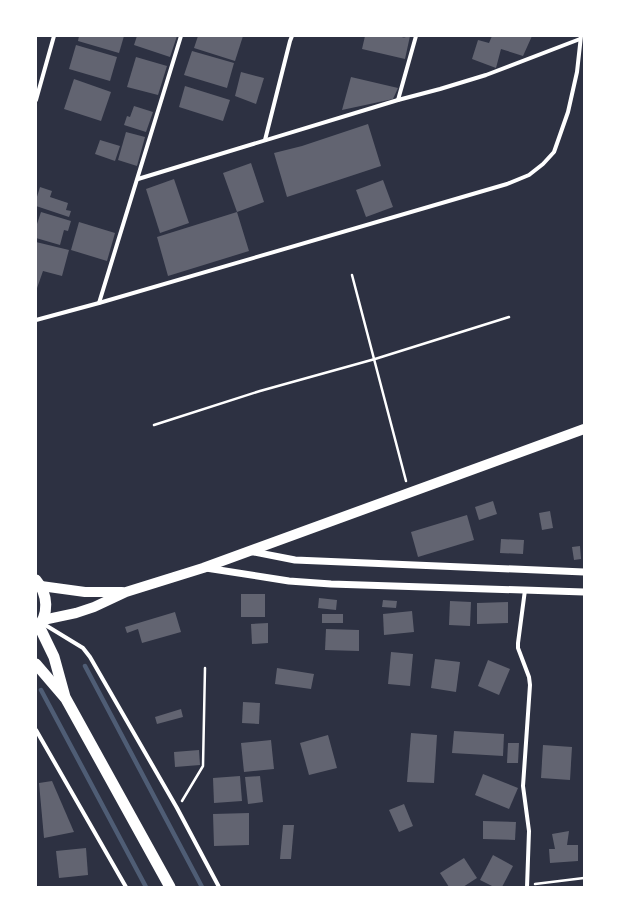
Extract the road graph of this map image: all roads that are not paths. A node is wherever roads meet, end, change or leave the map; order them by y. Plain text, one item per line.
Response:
1 (54, 36) edge
2 (181, 36) edge
3 (292, 36) edge
4 (416, 36) edge
5 (580, 38) edge
6 (36, 100) edge
7 (398, 100) junction
8 (265, 140) junction
9 (138, 179) junction
10 (99, 302) junction
11 (36, 320) edge
12 (584, 429) edge
13 (247, 551) junction
14 (204, 568) junction
15 (584, 572) edge
16 (39, 583) edge
17 (525, 590) junction
18 (126, 592) junction
19 (584, 592) edge
20 (40, 624) edge
21 (36, 664) edge
22 (66, 700) junction
23 (36, 730) edge
24 (527, 886) edge
25 (126, 887) edge
26 (170, 887) edge
27 (219, 887) edge

1 - 6 street
2 - 9 street
3 - 8 street
4 - 7 street
5 - 7 street
5 - 10 street
7 - 8 street
8 - 9 street
9 - 10 street
10 - 11 street
12 - 13 main road
13 - 14 main road
13 - 15 street
14 - 17 street
14 - 18 main road
16 - 18 main road
16 - 20 highway
17 - 19 street
17 - 24 street
18 - 20 main road
20 - 22 highway
20 - 27 street
21 - 22 highway
22 - 26 highway
23 - 25 street

